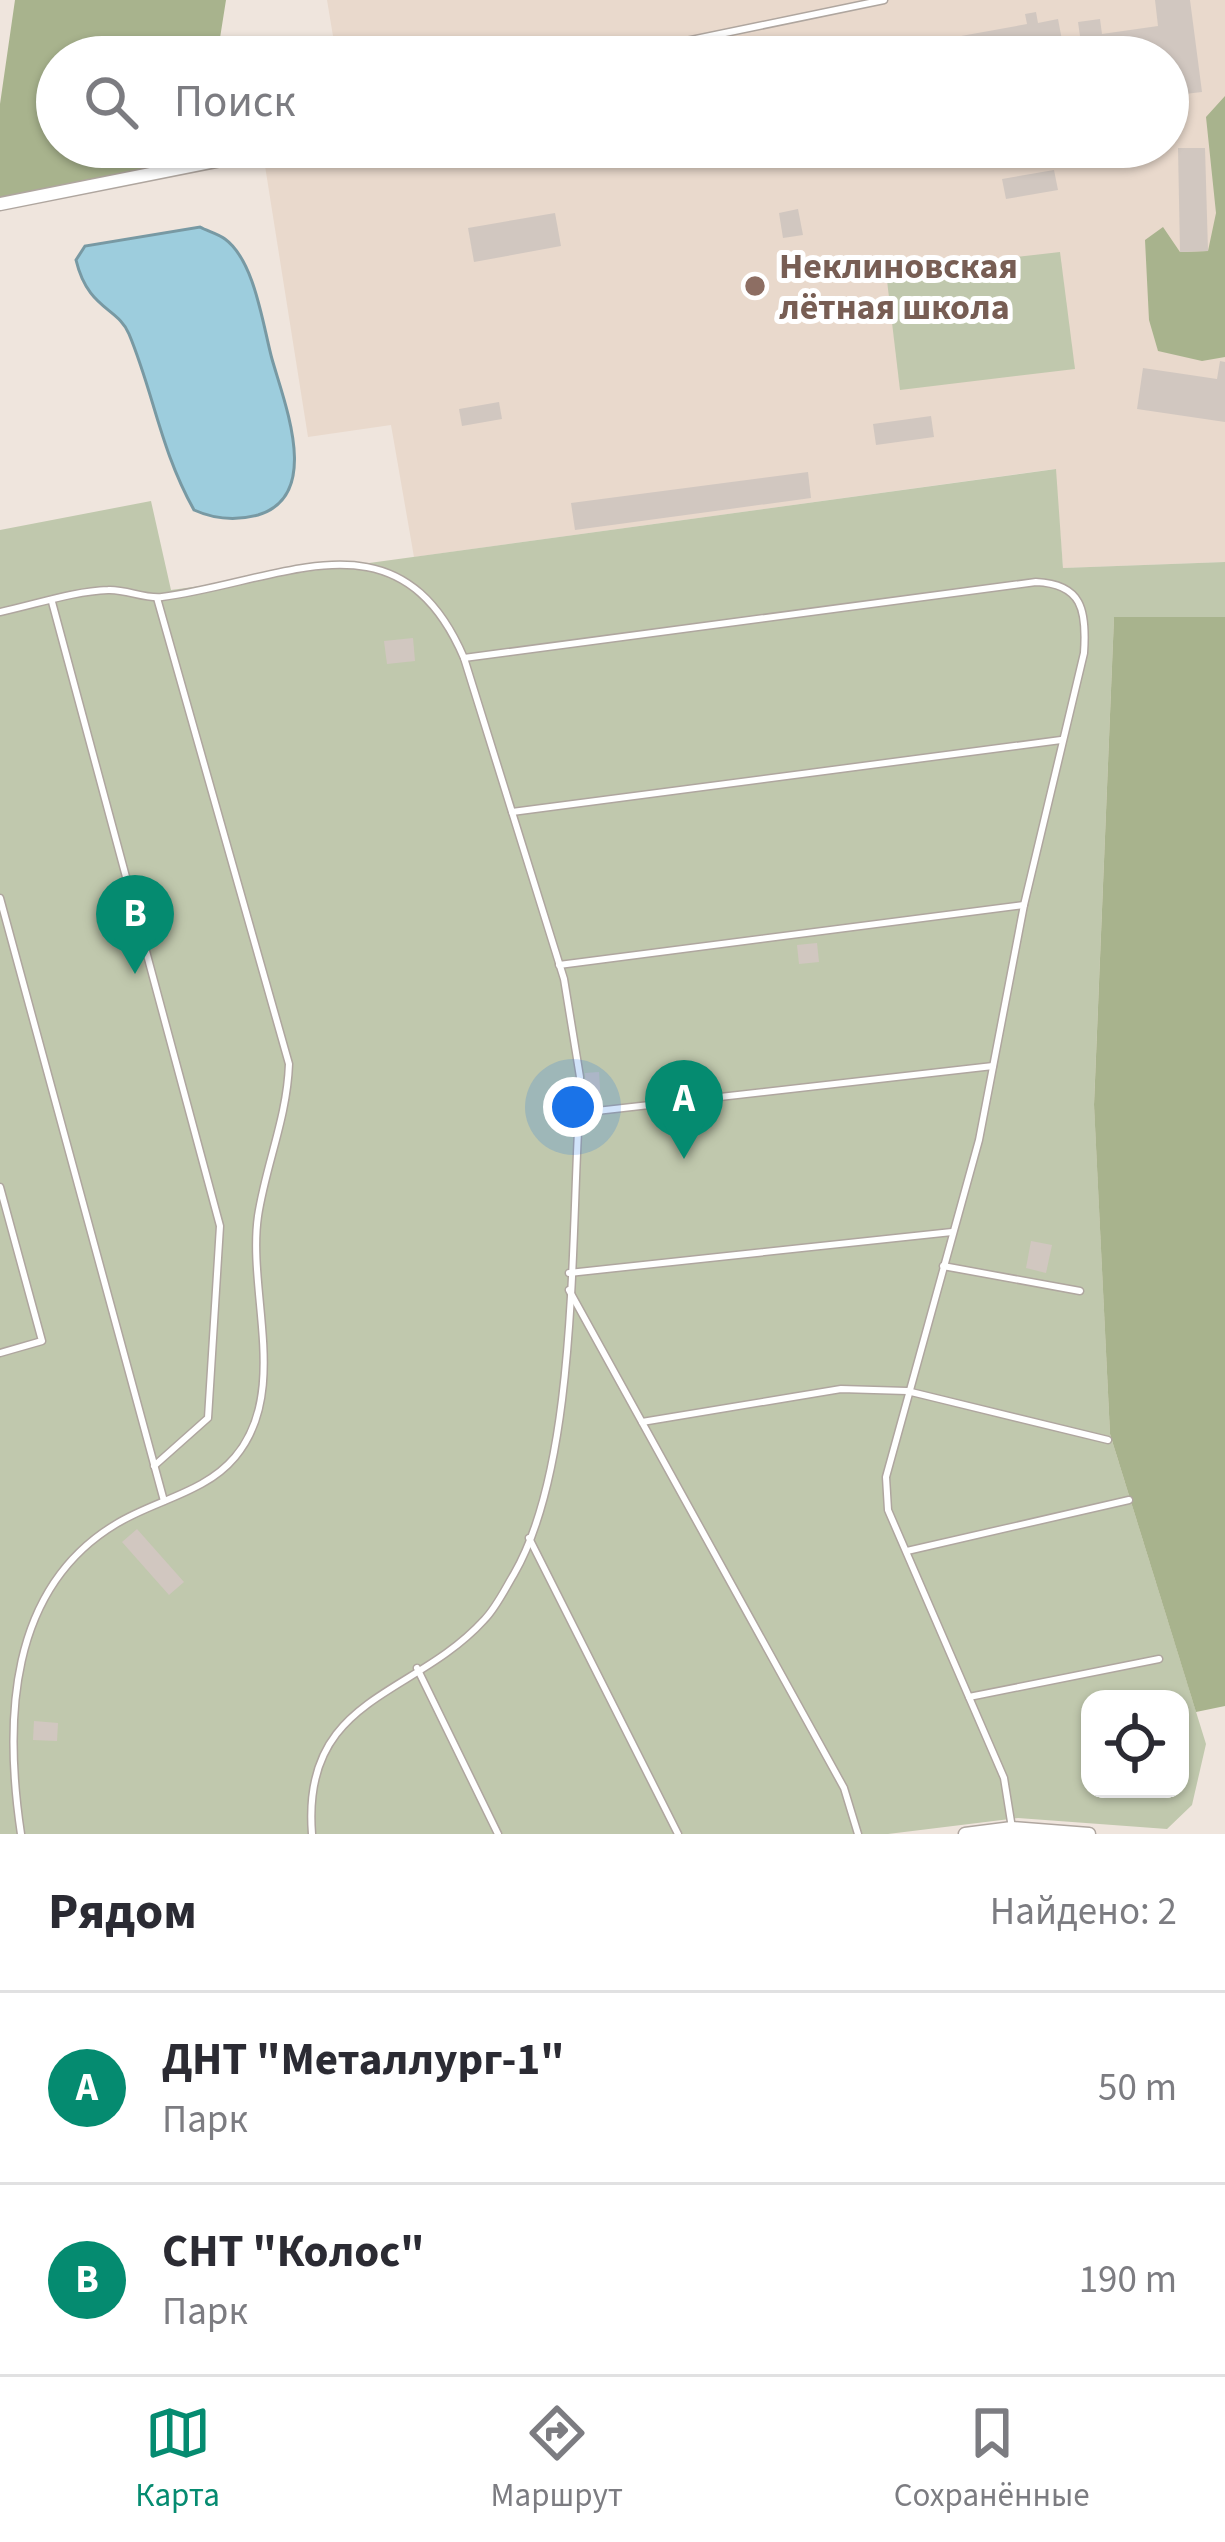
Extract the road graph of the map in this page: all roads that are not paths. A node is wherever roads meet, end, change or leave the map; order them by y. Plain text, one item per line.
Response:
1 (884, 0) edge
2 (710, 36) edge
3 (181, 168) edge
4 (0, 204) edge
5 (157, 598) junction
6 (52, 602) junction
7 (0, 612) edge
8 (464, 658) junction
9 (1063, 740) junction
10 (512, 812) junction
11 (0, 898) edge
12 (1024, 905) junction
13 (559, 965) junction
14 (993, 1066) junction
15 (579, 1114) junction
16 (0, 1187) edge
17 (952, 1232) junction
18 (943, 1266) junction
19 (568, 1273) junction
20 (568, 1286) junction
21 (1080, 1291) dead end
22 (0, 1353) edge
23 (907, 1391) junction
24 (642, 1422) junction
25 (1108, 1440) dead end
26 (154, 1466) junction
27 (1129, 1500) dead end
28 (164, 1501) junction
29 (530, 1538) junction
30 (907, 1551) junction
31 (1159, 1660) dead end
32 (417, 1668) junction
33 (969, 1697) junction
34 (1012, 1828) junction
35 (1052, 1832) edge
36 (21, 1834) edge
37 (311, 1834) edge
38 (498, 1834) edge
39 (678, 1834) edge
40 (858, 1834) edge
41 (965, 1834) edge
42 (1089, 1834) edge

1 - 2 lane
3 - 4 street
5 - 6 lane
5 - 8 lane
5 - 28 lane
6 - 7 lane
6 - 26 lane
8 - 9 lane
8 - 10 lane
9 - 10 lane
9 - 12 lane
10 - 13 lane
11 - 26 lane
12 - 13 lane
12 - 14 lane
13 - 15 lane
14 - 15 lane
14 - 17 lane
15 - 19 lane
16 - 22 lane
17 - 18 lane
17 - 19 lane
18 - 21 lane
18 - 23 lane
19 - 20 lane
20 - 24 lane
20 - 29 lane
23 - 24 lane
23 - 25 lane
23 - 30 lane
24 - 40 lane
26 - 28 lane
27 - 30 lane
28 - 36 lane
29 - 32 lane
29 - 39 lane
30 - 33 lane
31 - 33 lane
32 - 37 lane
32 - 38 lane
33 - 34 lane
34 - 35 street
34 - 41 street
35 - 42 street

